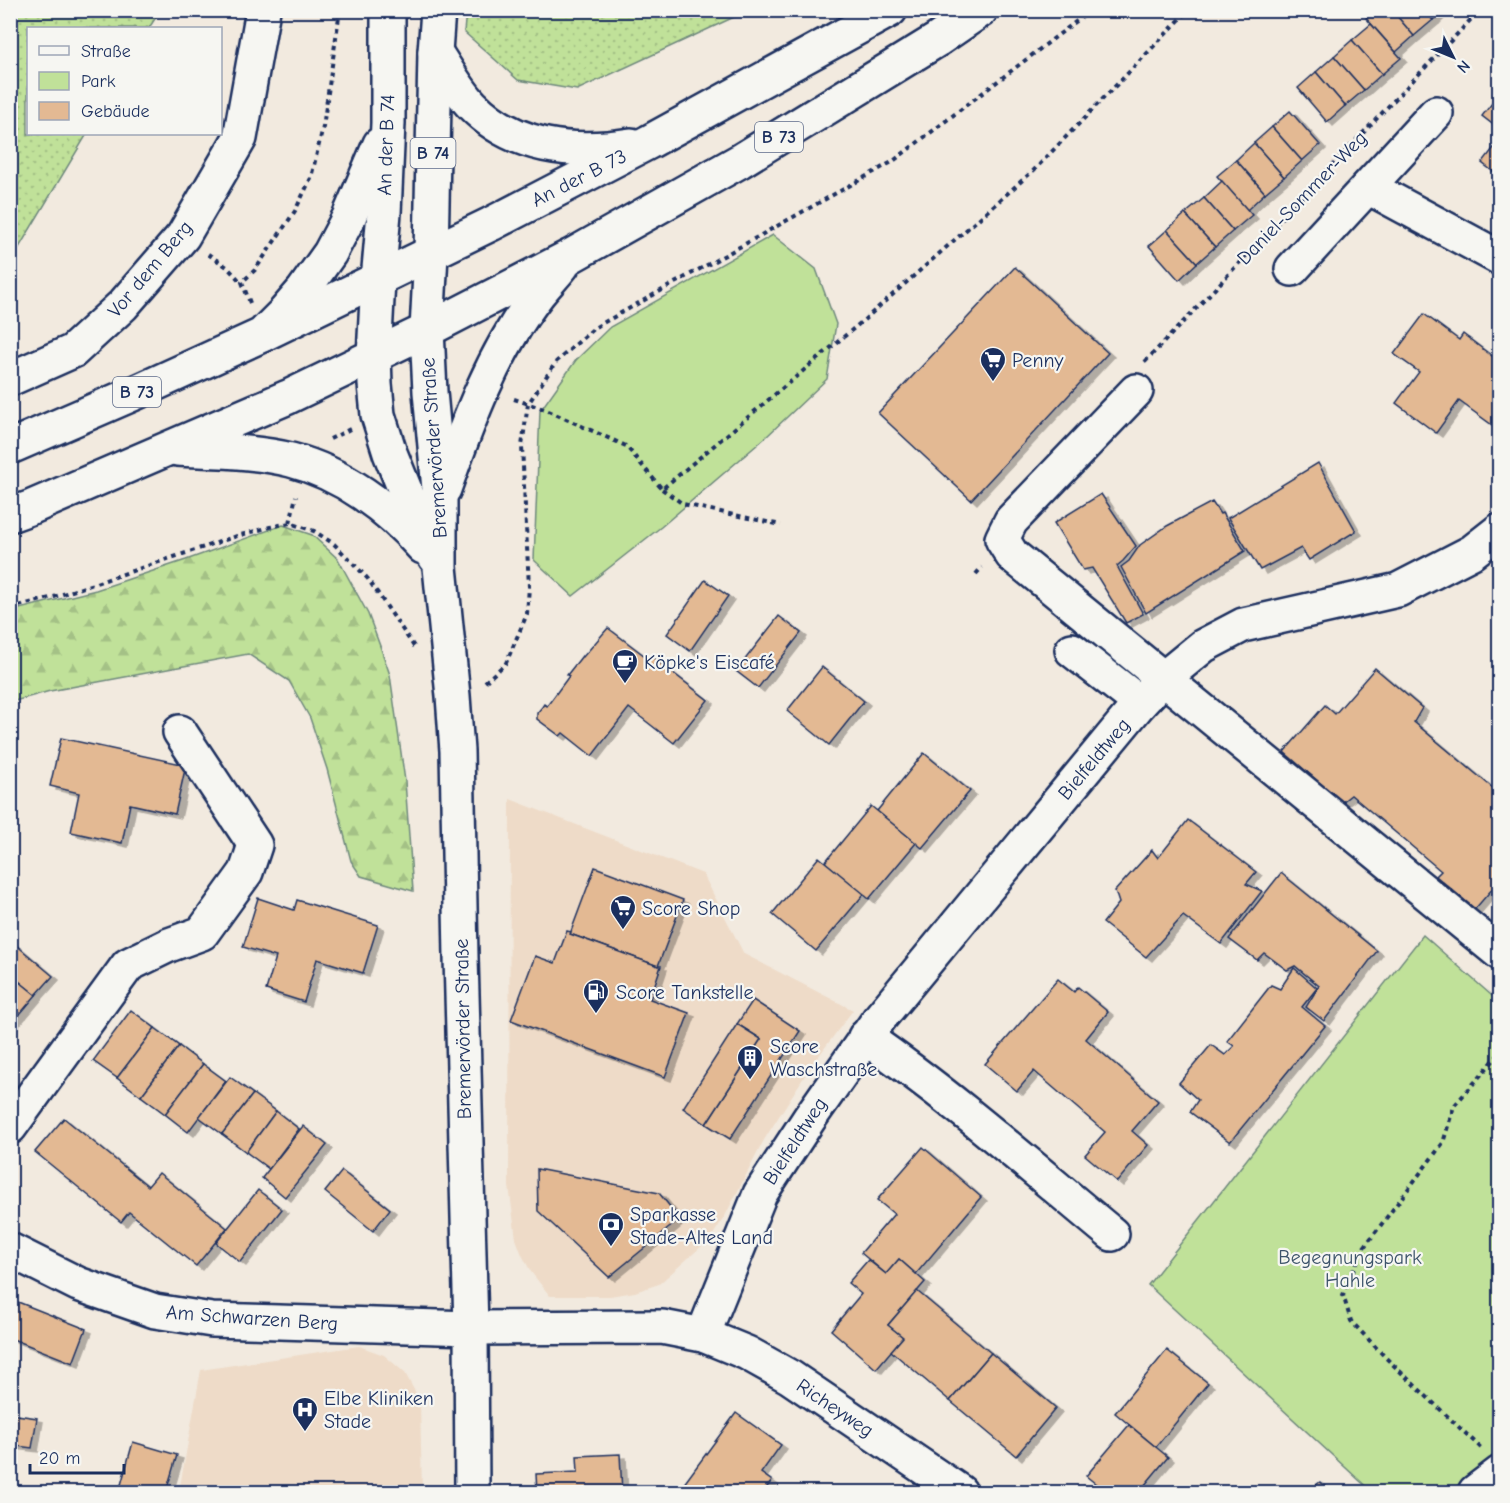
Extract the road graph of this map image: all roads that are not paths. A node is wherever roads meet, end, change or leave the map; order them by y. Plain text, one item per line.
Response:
1 (263, 10) edge
2 (388, 10) edge
3 (438, 10) edge
4 (890, 10) edge
5 (981, 10) edge
6 (435, 52) junction
7 (1436, 113) dead end
8 (388, 123) junction
9 (649, 142) junction
10 (1368, 187) junction
11 (431, 254) junction
12 (571, 256) junction
13 (1500, 258) edge
14 (1292, 269) dead end
15 (378, 280) junction
16 (257, 322) junction
17 (427, 330) junction
18 (374, 356) junction
19 (10, 379) edge
20 (1136, 391) road end
21 (10, 447) edge
22 (170, 449) junction
23 (440, 500) junction
24 (10, 515) edge
25 (1500, 530) edge
26 (440, 567) junction
27 (1072, 650) dead end
28 (1164, 678) junction
29 (1140, 703) junction
30 (180, 732) dead end
31 (1499, 952) edge
32 (865, 1037) junction
33 (10, 1127) edge
34 (1112, 1234) dead end
35 (10, 1250) edge
36 (471, 1328) junction
37 (703, 1335) junction
38 (1491, 1461) edge
39 (472, 1492) edge
40 (960, 1492) edge
41 (1475, 1492) edge

1 - 19 main road, Vor dem Berg
2 - 8 main road, An der B 74 / B 74
3 - 6 main road, B 74
4 - 9 main road, An der B 73 / B 73
5 - 12 main road, B 73
6 - 9 main road
6 - 11 main road, B 74
7 - 10 main road, Daniel-Sommer-Weg
8 - 15 main road, An der B 74 / B 74
8 - 16 main road
9 - 11 main road, An der B 73 / B 73
10 - 13 main road, Daniel-Sommer-Weg
10 - 14 main road, Daniel-Sommer-Weg
11 - 15 main road, An der B 73 / B 73
11 - 17 main road, B 74
12 - 17 main road, B 73
12 - 23 main road
15 - 16 main road, An der B 73 / B 73
15 - 18 main road, B 74
16 - 21 main road, B 73
17 - 18 main road, B 73
17 - 23 main road, Bremervörder Straße
18 - 22 main road, B 73
18 - 26 main road, Bremervörder Straße
20 - 28 main road
22 - 24 main road, B 73
22 - 26 main road
23 - 26 main road, Bremervörder Straße
25 - 28 main road, Bielfeldtweg
26 - 36 main road, Bremervörder Straße
27 - 29 main road
28 - 29 main road, Bielfeldtweg
28 - 31 main road
29 - 32 main road, Bielfeldtweg
30 - 33 main road
32 - 34 main road
32 - 37 main road, Bielfeldtweg
35 - 36 main road, Am Schwarzen Berg
36 - 37 main road
36 - 39 main road, Bremervörder Straße
37 - 40 main road, Richeyweg
38 - 41 main road

